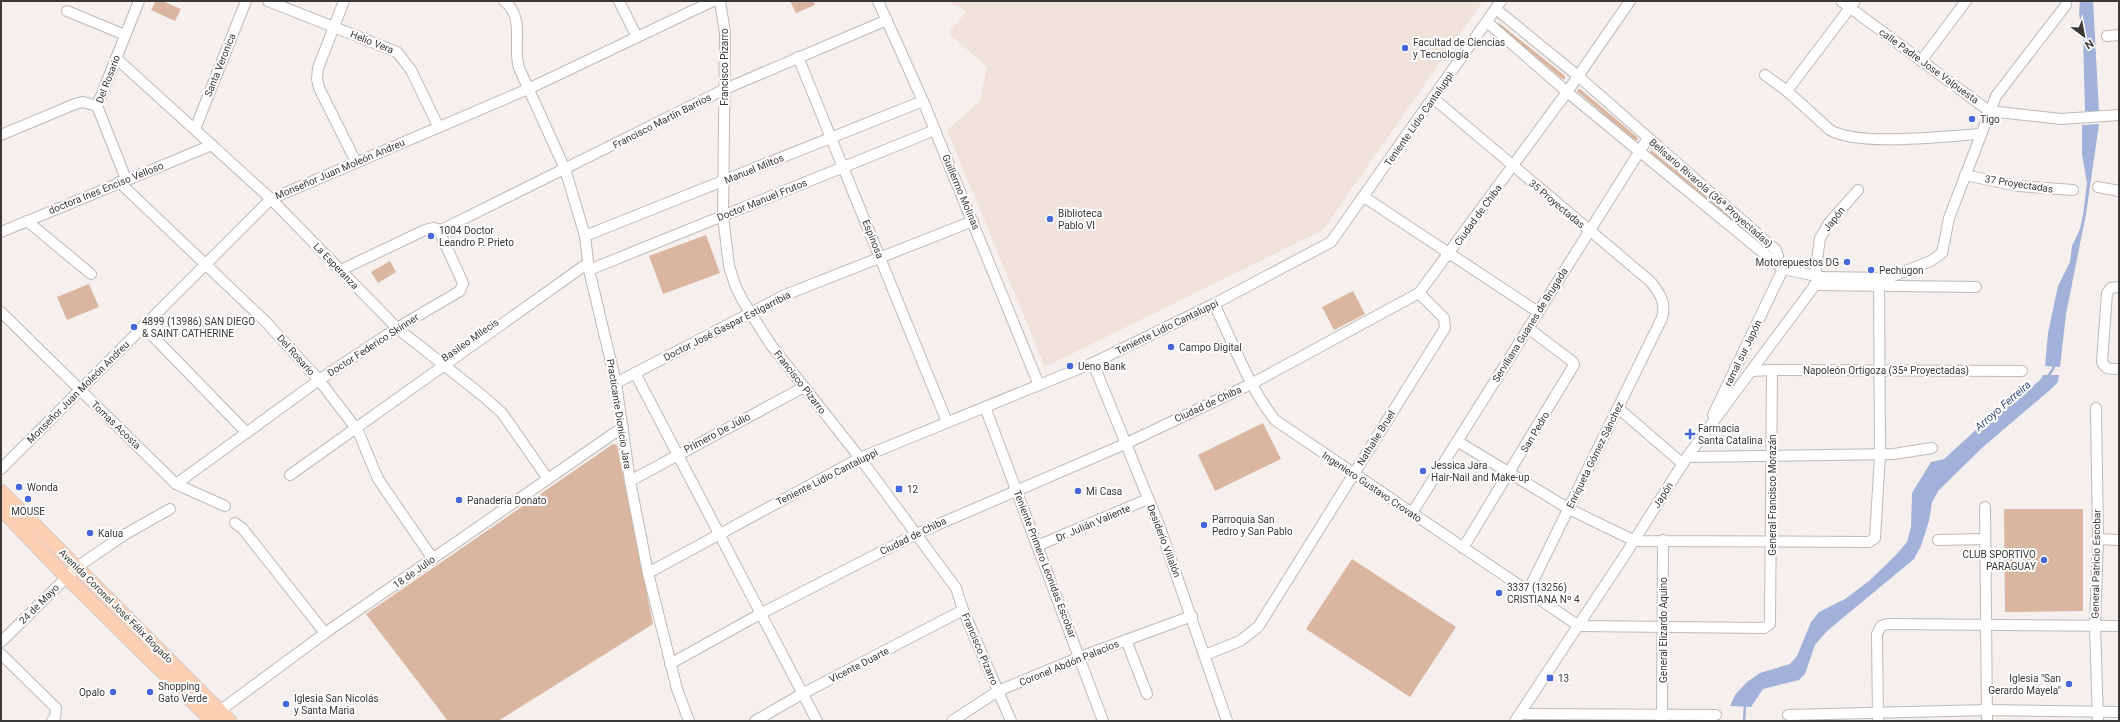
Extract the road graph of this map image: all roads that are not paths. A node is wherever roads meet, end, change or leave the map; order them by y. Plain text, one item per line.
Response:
1 (138, 1) edge
2 (246, 1) edge
3 (268, 1) edge
4 (344, 1) edge
5 (504, 1) edge
6 (619, 1) edge
7 (713, 1) edge
8 (720, 1) edge
9 (878, 1) edge
10 (1630, 1) edge
11 (1840, 1) edge
12 (1966, 1) edge
13 (1852, 4) edge
14 (1498, 5) edge
15 (2066, 5) dead end
16 (67, 11) dead end
17 (887, 20) junction
18 (1487, 22) junction
19 (335, 27) junction
20 (125, 35) junction
21 (2119, 35) edge
22 (2107, 36) dead end
23 (637, 37) junction
24 (798, 57) junction
25 (116, 58) junction
26 (1921, 61) junction
27 (1765, 75) dead end
28 (1578, 76) junction
29 (528, 89) junction
30 (725, 89) junction
31 (1787, 91) junction
32 (1567, 92) junction
33 (1433, 98) junction
34 (923, 101) junction
35 (97, 106) junction
36 (1989, 111) junction
37 (2115, 115) edge
38 (438, 126) junction
39 (195, 129) junction
40 (935, 130) junction
41 (1981, 134) junction
42 (1, 135) edge
43 (830, 138) junction
44 (1648, 138) junction
45 (212, 145) junction
46 (1639, 149) junction
47 (356, 162) junction
48 (1512, 167) junction
49 (843, 168) junction
50 (565, 169) junction
51 (1965, 175) junction
52 (123, 181) junction
53 (724, 181) junction
54 (2098, 187) dead end
55 (1858, 190) dead end
56 (2073, 190) dead end
57 (2119, 191) edge
58 (1364, 196) junction
59 (271, 199) junction
60 (722, 216) junction
61 (27, 221) junction
62 (973, 221) junction
63 (2, 230) edge
64 (441, 230) junction
65 (1589, 231) junction
66 (585, 236) junction
67 (1449, 254) junction
68 (880, 258) junction
69 (205, 263) junction
70 (588, 263) junction
71 (1779, 265) junction
72 (341, 270) junction
73 (92, 274) dead end
74 (1817, 279) junction
75 (1882, 280) junction
76 (1976, 287) dead end
77 (2119, 287) edge
78 (1420, 293) junction
79 (1214, 304) junction
80 (1, 312) edge
81 (750, 312) junction
82 (1538, 312) junction
83 (1662, 318) joint
84 (142, 326) junction
85 (398, 328) junction
86 (1528, 328) junction
87 (443, 363) junction
88 (1093, 363) junction
89 (2119, 369) edge
90 (1772, 370) junction
91 (1879, 370) junction
92 (1751, 371) junction
93 (2022, 371) dead end
94 (635, 374) junction
95 (319, 380) junction
96 (616, 383) junction
97 (1252, 383) junction
98 (1039, 385) junction
99 (804, 387) junction
100 (80, 390) junction
101 (985, 407) junction
102 (1618, 408) junction
103 (2096, 408) dead end
104 (947, 422) junction
105 (354, 426) junction
106 (623, 427) junction
107 (247, 434) junction
108 (1703, 436) junction
109 (1457, 441) junction
110 (1125, 444) junction
111 (1932, 448) dead end
112 (678, 454) junction
113 (1880, 455) junction
114 (1772, 456) junction
115 (860, 458) junction
116 (1685, 460) junction
117 (1, 469) edge
118 (1354, 474) junction
119 (1509, 474) junction
120 (290, 475) dead end
121 (548, 478) junction
122 (630, 481) junction
123 (176, 484) junction
124 (1017, 489) junction
125 (1, 491) edge
126 (1148, 499) junction
127 (225, 506) dead end
128 (1985, 507) dead end
129 (1, 509) edge
130 (170, 509) dead end
131 (1569, 509) junction
132 (1412, 513) junction
133 (235, 523) dead end
134 (719, 534) junction
135 (916, 534) junction
136 (1985, 539) junction
137 (2098, 539) junction
138 (1663, 540) junction
139 (1938, 540) dead end
140 (2119, 540) edge
141 (1635, 541) junction
142 (1771, 541) junction
143 (1037, 546) junction
144 (1463, 548) junction
145 (433, 559) junction
146 (77, 567) junction
147 (648, 573) junction
148 (66, 577) junction
149 (1528, 591) junction
150 (963, 610) junction
151 (760, 614) junction
152 (1192, 616) junction
153 (1579, 626) junction
154 (1662, 626) junction
155 (1986, 626) junction
156 (2095, 626) junction
157 (2119, 626) edge
158 (325, 633) junction
159 (1126, 640) junction
160 (1, 642) edge
161 (1, 654) edge
162 (1205, 655) junction
163 (1080, 656) junction
164 (670, 664) junction
165 (998, 692) junction
166 (802, 694) junction
167 (1147, 694) dead end
168 (1987, 710) junction
169 (2119, 712) edge
170 (1788, 714) dead end
171 (1716, 715) dead end
172 (2098, 716) edge
173 (212, 717) edge
174 (1518, 717) edge
175 (1662, 717) edge
176 (1878, 717) edge
177 (54, 719) edge
178 (230, 721) edge
179 (689, 721) edge
180 (755, 721) edge
181 (817, 721) edge
182 (952, 721) edge
183 (1011, 721) edge
184 (1103, 721) edge
185 (1227, 721) edge
186 (1986, 721) edge

1 - 20 street, Del Rosario
2 - 39 street, Santa Veronica
3 - 19 street, Helio Vera
4 - 19 street
5 - 29 street, Practicante Dionicio Jara
6 - 23 street
7 - 23 street, Monseñor Juan Moleón Andreu
8 - 30 street, Francisco Pizarro
9 - 17 street, Guillermo Molinas
10 - 28 street, Ciudad de Chiba
11 - 13 street, calle Padre Jose Valpuesta
12 - 26 street
13 - 26 street, calle Padre Jose Valpuesta
13 - 31 street
14 - 18 street, Teniente Lidio Cantaluppi
14 - 28 street, Belisario Rivarola (36ª Proyectadas)
15 - 36 street
16 - 20 street
17 - 24 street, Francisco Martín Barrios
17 - 34 street, Guillermo Molinas
18 - 32 street, Belisario Rivarola (36ª Proyectadas)
18 - 33 street, Teniente Lidio Cantaluppi
19 - 38 street, Helio Vera
19 - 47 street
20 - 25 street, Del Rosario
21 - 22 street
23 - 29 street, Monseñor Juan Moleón Andreu
24 - 30 street, Francisco Martín Barrios
24 - 43 street, Espinosa
25 - 35 street, Del Rosario
25 - 39 street, La Esperanza
26 - 36 street, calle Padre Jose Valpuesta
27 - 31 street
28 - 32 street, Ciudad de Chiba
28 - 44 street, Belisario Rivarola (36ª Proyectadas)
29 - 38 street, Monseñor Juan Moleón Andreu
29 - 50 street, Practicante Dionicio Jara
30 - 50 street, Francisco Martín Barrios
30 - 53 street, Francisco Pizarro
31 - 41 street
32 - 46 street, Belisario Rivarola (36ª Proyectadas)
32 - 48 street, Ciudad de Chiba
33 - 48 street, 35 Proyectadas
33 - 58 street, Teniente Lidio Cantaluppi
34 - 40 street, Guillermo Molinas
34 - 43 street, Manuel Miltos
35 - 42 street
35 - 52 street, Del Rosario
36 - 37 street, calle Padre Jose Valpuesta
36 - 41 street
38 - 47 street, Monseñor Juan Moleón Andreu
39 - 45 street, La Esperanza
40 - 49 street, Doctor Manuel Frutos
40 - 62 street, Guillermo Molinas
41 - 51 street
43 - 49 street, Espinosa
43 - 53 street, Manuel Miltos
44 - 46 street, Serviliana Guanes de Brugada
44 - 71 street, Belisario Rivarola (36ª Proyectadas)
45 - 52 street, doctora Ines Enciso Velloso
45 - 59 street, La Esperanza
46 - 65 street, Serviliana Guanes de Brugada
46 - 71 street, Belisario Rivarola (36ª Proyectadas)
47 - 59 street, Monseñor Juan Moleón Andreu
48 - 65 street, 35 Proyectadas
48 - 67 street, Ciudad de Chiba
49 - 60 street, Doctor Manuel Frutos
49 - 68 street, Espinosa
50 - 64 street, Francisco Martín Barrios
50 - 66 street, Practicante Dionicio Jara
51 - 56 street, 37 Proyectadas
51 - 75 street
52 - 61 street, doctora Ines Enciso Velloso
52 - 69 street, Del Rosario
53 - 60 street, Francisco Pizarro
53 - 66 street, Manuel Miltos
54 - 57 street
55 - 74 street, Japón
58 - 67 street
58 - 79 street, Teniente Lidio Cantaluppi
59 - 69 street, Monseñor Juan Moleón Andreu
59 - 72 street, La Esperanza
60 - 70 street, Doctor Manuel Frutos
60 - 81 street, Francisco Pizarro
61 - 63 street, doctora Ines Enciso Velloso
61 - 73 street
62 - 68 street, Doctor José Gaspar Estigarribia
62 - 98 street, Guillermo Molinas
64 - 72 street
64 - 85 street, Doctor Federico Skinner
65 - 82 street, Serviliana Guanes de Brugada
65 - 83 street, 35 Proyectadas
66 - 70 street, Practicante Dionicio Jara
67 - 78 street, Ciudad de Chiba
67 - 82 street
68 - 81 street, Doctor José Gaspar Estigarribia
68 - 104 street, Espinosa
69 - 84 street, Monseñor Juan Moleón Andreu
69 - 95 street, Del Rosario
70 - 87 street, Basileo Milecis
70 - 96 street, Practicante Dionicio Jara
71 - 74 street
71 - 108 street, ramal sur Japón
72 - 85 street, La Esperanza
74 - 75 street
74 - 92 street, Japón
75 - 76 street
75 - 91 street
77 - 89 street
78 - 97 street, Ciudad de Chiba
78 - 118 street, Nathalie Bruel
79 - 88 street, Teniente Lidio Cantaluppi
79 - 97 street, Ingeniero Gustavo Crovato
80 - 100 street, Tomas Acosta
81 - 94 street, Doctor José Gaspar Estigarribia
81 - 99 street, Francisco Pizarro
82 - 86 street, Serviliana Guanes de Brugada
83 - 102 street, Enriqueta Gómez Sánchez
84 - 100 street, Monseñor Juan Moleón Andreu
84 - 107 street
85 - 87 street, La Esperanza
85 - 95 street, Doctor Federico Skinner
86 - 109 street, Serviliana Guanes de Brugada
86 - 119 street, San Pedro
87 - 105 street, Basileo Milecis
87 - 121 street, La Esperanza
88 - 98 street, Teniente Lidio Cantaluppi
88 - 110 street, Desiderio Villalón
90 - 91 street, Napoleón Ortigoza (35ª Proyectadas)
90 - 92 street, Napoleón Ortigoza (35ª Proyectadas)
90 - 114 street, General Francisco Morazán
91 - 93 street, Napoleón Ortigoza (35ª Proyectadas)
91 - 113 street
92 - 108 street, Japón
94 - 96 street, Doctor José Gaspar Estigarribia
94 - 112 street
95 - 105 street, Del Rosario
95 - 107 street, Doctor Federico Skinner
96 - 106 street, Practicante Dionicio Jara
97 - 110 street, Ciudad de Chiba
97 - 118 street, Ingeniero Gustavo Crovato
98 - 101 street, Teniente Lidio Cantaluppi
99 - 112 street, Primero De Julio
99 - 115 street, Francisco Pizarro
100 - 117 street, Monseñor Juan Moleón Andreu
100 - 123 street, Tomas Acosta
101 - 104 street, Teniente Lidio Cantaluppi
101 - 124 street, Teniente Primero Leonidas Escobar
102 - 116 street
102 - 131 street, Enriqueta Gómez Sánchez
103 - 137 street, General Patricio Escobar
104 - 115 street, Teniente Lidio Cantaluppi
105 - 120 street, Basileo Milecis
105 - 145 street, Del Rosario
106 - 121 street, 18 de Julio
106 - 122 street, Practicante Dionicio Jara
107 - 123 street, Doctor Federico Skinner
108 - 116 street, Japón
109 - 119 street
109 - 132 street, Serviliana Guanes de Brugada
110 - 124 street, Ciudad de Chiba
110 - 126 street, Desiderio Villalón
111 - 113 street
112 - 122 street, Primero De Julio
112 - 134 street
113 - 114 street
113 - 142 street
114 - 116 street
114 - 142 street, General Francisco Morazán
115 - 134 street, Teniente Lidio Cantaluppi
115 - 135 street, Francisco Pizarro
116 - 141 street, Japón
118 - 132 street, Ingeniero Gustavo Crovato
118 - 162 street, Nathalie Bruel
119 - 131 street
119 - 144 street, San Pedro
121 - 145 street, 18 de Julio
122 - 147 street, Practicante Dionicio Jara
123 - 127 street, Tomas Acosta
124 - 135 street, Ciudad de Chiba
124 - 143 street, Teniente Primero Leonidas Escobar
125 - 146 main road, Avenida Coronel José Félix Bogado
126 - 143 street, Dr. Julián Valiente
126 - 152 street, Desiderio Villalón
128 - 136 street
129 - 148 main road, Avenida Coronel José Félix Bogado
130 - 146 street
131 - 141 street
131 - 149 street, Enriqueta Gómez Sánchez
132 - 144 street, Ingeniero Gustavo Crovato
133 - 158 street
134 - 147 street, Teniente Lidio Cantaluppi
134 - 151 street
135 - 150 street, Francisco Pizarro
135 - 151 street, Ciudad de Chiba
136 - 139 street
136 - 155 street
137 - 140 street
137 - 156 street, General Patricio Escobar
138 - 141 street
138 - 142 street
138 - 154 street, General Elizardo Aquino
141 - 153 street, Japón
142 - 154 street, General Francisco Morazán
143 - 163 street, Teniente Primero Leonidas Escobar
144 - 149 street, Ingeniero Gustavo Crovato
145 - 158 street, 18 de Julio
146 - 148 street, 24 de Mayo
146 - 173 main road, Avenida Coronel José Félix Bogado
147 - 164 street, Practicante Dionicio Jara
148 - 160 street, 24 de Mayo
148 - 173 main road, Avenida Coronel José Félix Bogado
149 - 153 street, Ingeniero Gustavo Crovato
150 - 165 street, Francisco Pizarro
150 - 166 street, Vicente Duarte
151 - 164 street, Ciudad de Chiba
151 - 166 street
152 - 159 street, Coronel Abdón Palacios
152 - 162 street, Desiderio Villalón
153 - 154 street
153 - 174 street, Japón
154 - 175 street, General Elizardo Aquino
155 - 156 street
155 - 168 street
155 - 176 street
156 - 157 street
156 - 172 street, General Patricio Escobar
158 - 173 street, 18 de Julio
159 - 163 street, Coronel Abdón Palacios
159 - 167 street
161 - 177 street
162 - 185 street, Desiderio Villalón
163 - 165 street, Coronel Abdón Palacios
163 - 184 street, Teniente Primero Leonidas Escobar
164 - 179 street, Practicante Dionicio Jara
165 - 182 street, Coronel Abdón Palacios
165 - 183 street, Francisco Pizarro
166 - 180 street, Vicente Duarte
166 - 181 street
168 - 172 street
168 - 176 street
168 - 186 street
169 - 172 street
170 - 176 street
171 - 175 street
173 - 178 main road, Avenida Coronel José Félix Bogado
174 - 175 street

